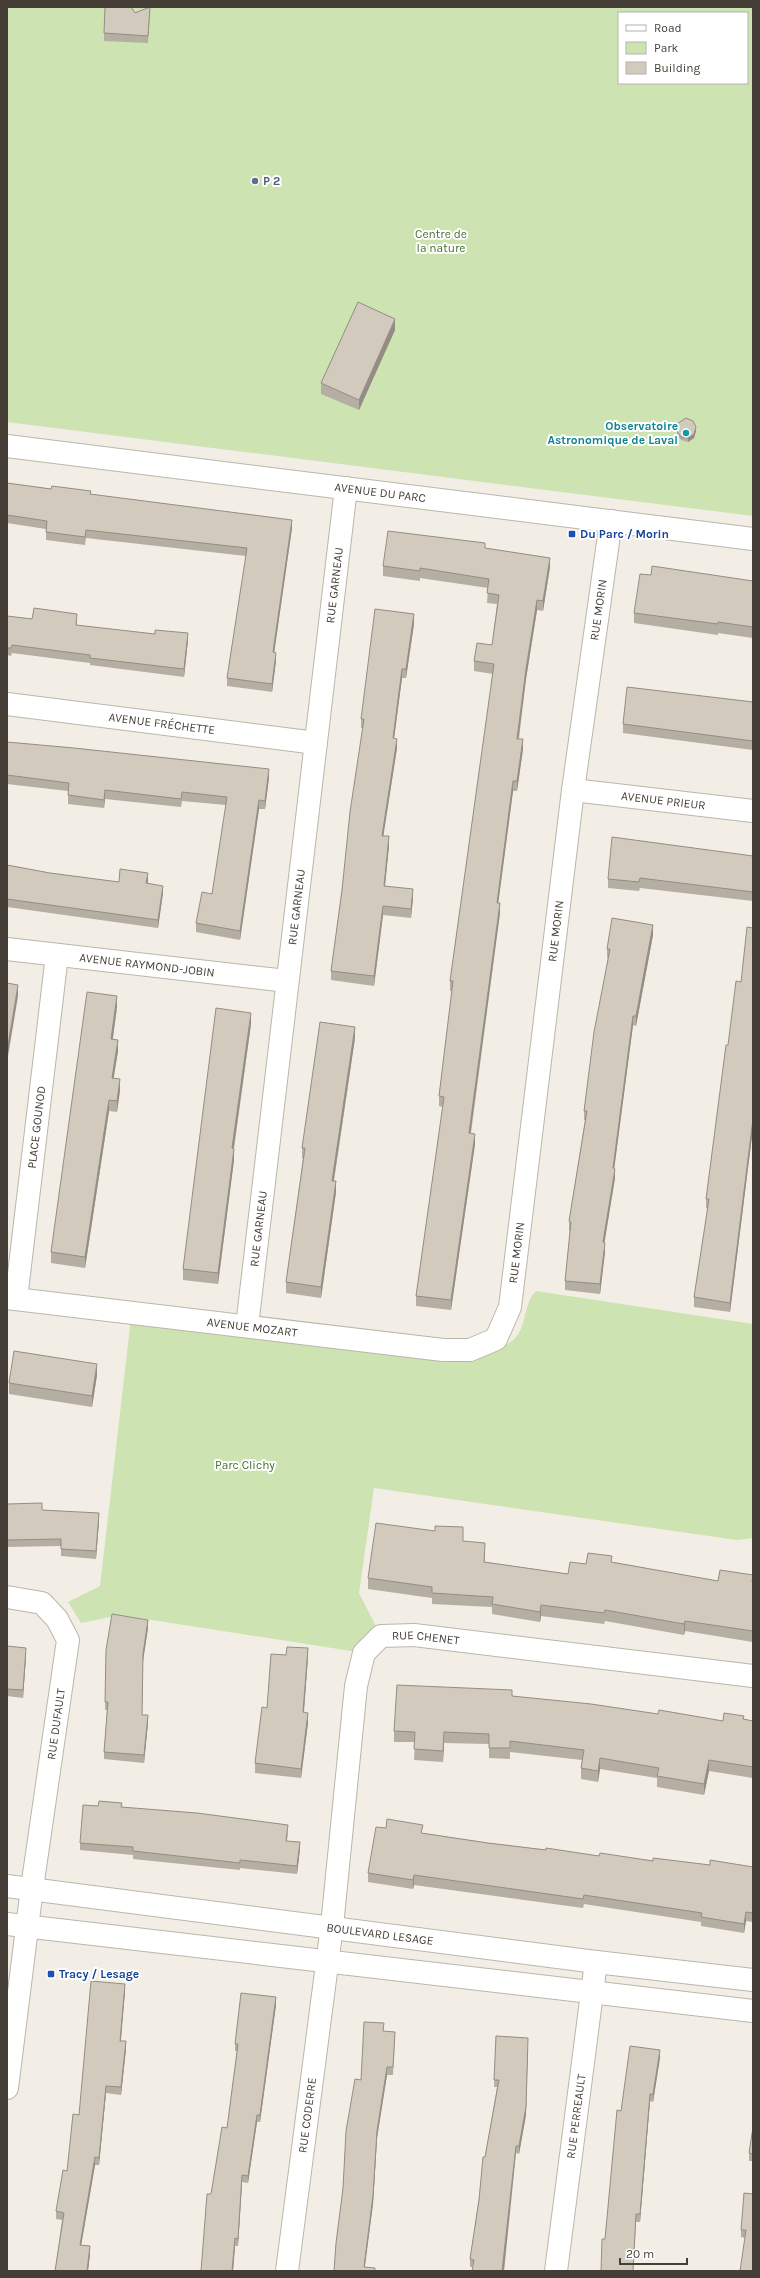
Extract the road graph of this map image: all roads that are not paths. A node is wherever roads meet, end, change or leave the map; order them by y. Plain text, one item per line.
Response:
1 (7, 446) edge
2 (346, 488) junction
3 (611, 521) junction
4 (753, 539) edge
5 (7, 704) edge
6 (316, 743) junction
7 (573, 790) junction
8 (753, 811) edge
9 (7, 949) edge
10 (57, 955) junction
11 (288, 981) junction
12 (12, 1298) edge
13 (247, 1326) junction
14 (496, 1339) joint
15 (7, 1597) edge
16 (753, 1676) edge
17 (7, 1886) edge
18 (32, 1888) junction
19 (17, 1925) edge
20 (332, 1926) junction
21 (327, 1960) junction
22 (596, 1962) junction
23 (753, 1980) edge
24 (593, 1993) junction
25 (753, 2011) edge
26 (7, 2088) edge
27 (287, 2271) edge
28 (556, 2271) edge

1 - 2 street, AVENUE DU PARC
2 - 3 street, AVENUE DU PARC
2 - 6 street, RUE GARNEAU
3 - 4 street, AVENUE DU PARC
3 - 7 street, RUE MORIN
5 - 6 street, AVENUE FRÉCHETTE
6 - 11 street, RUE GARNEAU
7 - 8 street, AVENUE PRIEUR
7 - 14 street, RUE MORIN
9 - 10 street, AVENUE RAYMOND-JOBIN
10 - 11 street, AVENUE RAYMOND-JOBIN
10 - 12 street, PLACE GOUNOD
11 - 13 street, RUE GARNEAU
12 - 13 street, AVENUE MOZART
13 - 14 street, AVENUE MOZART
15 - 18 street, RUE DUFAULT
16 - 20 street, RUE CHENET
17 - 18 street, BOULEVARD LESAGE
18 - 19 street, RUE DUFAULT
18 - 20 street, BOULEVARD LESAGE
19 - 21 street
19 - 26 street, RUE DUFAULT
20 - 21 street, RUE CHENET
20 - 22 street, BOULEVARD LESAGE
21 - 24 street
21 - 27 street, RUE CODERRE
22 - 23 street, BOULEVARD LESAGE
22 - 24 street, RUE PERREAULT
24 - 25 street
24 - 28 street, RUE PERREAULT

